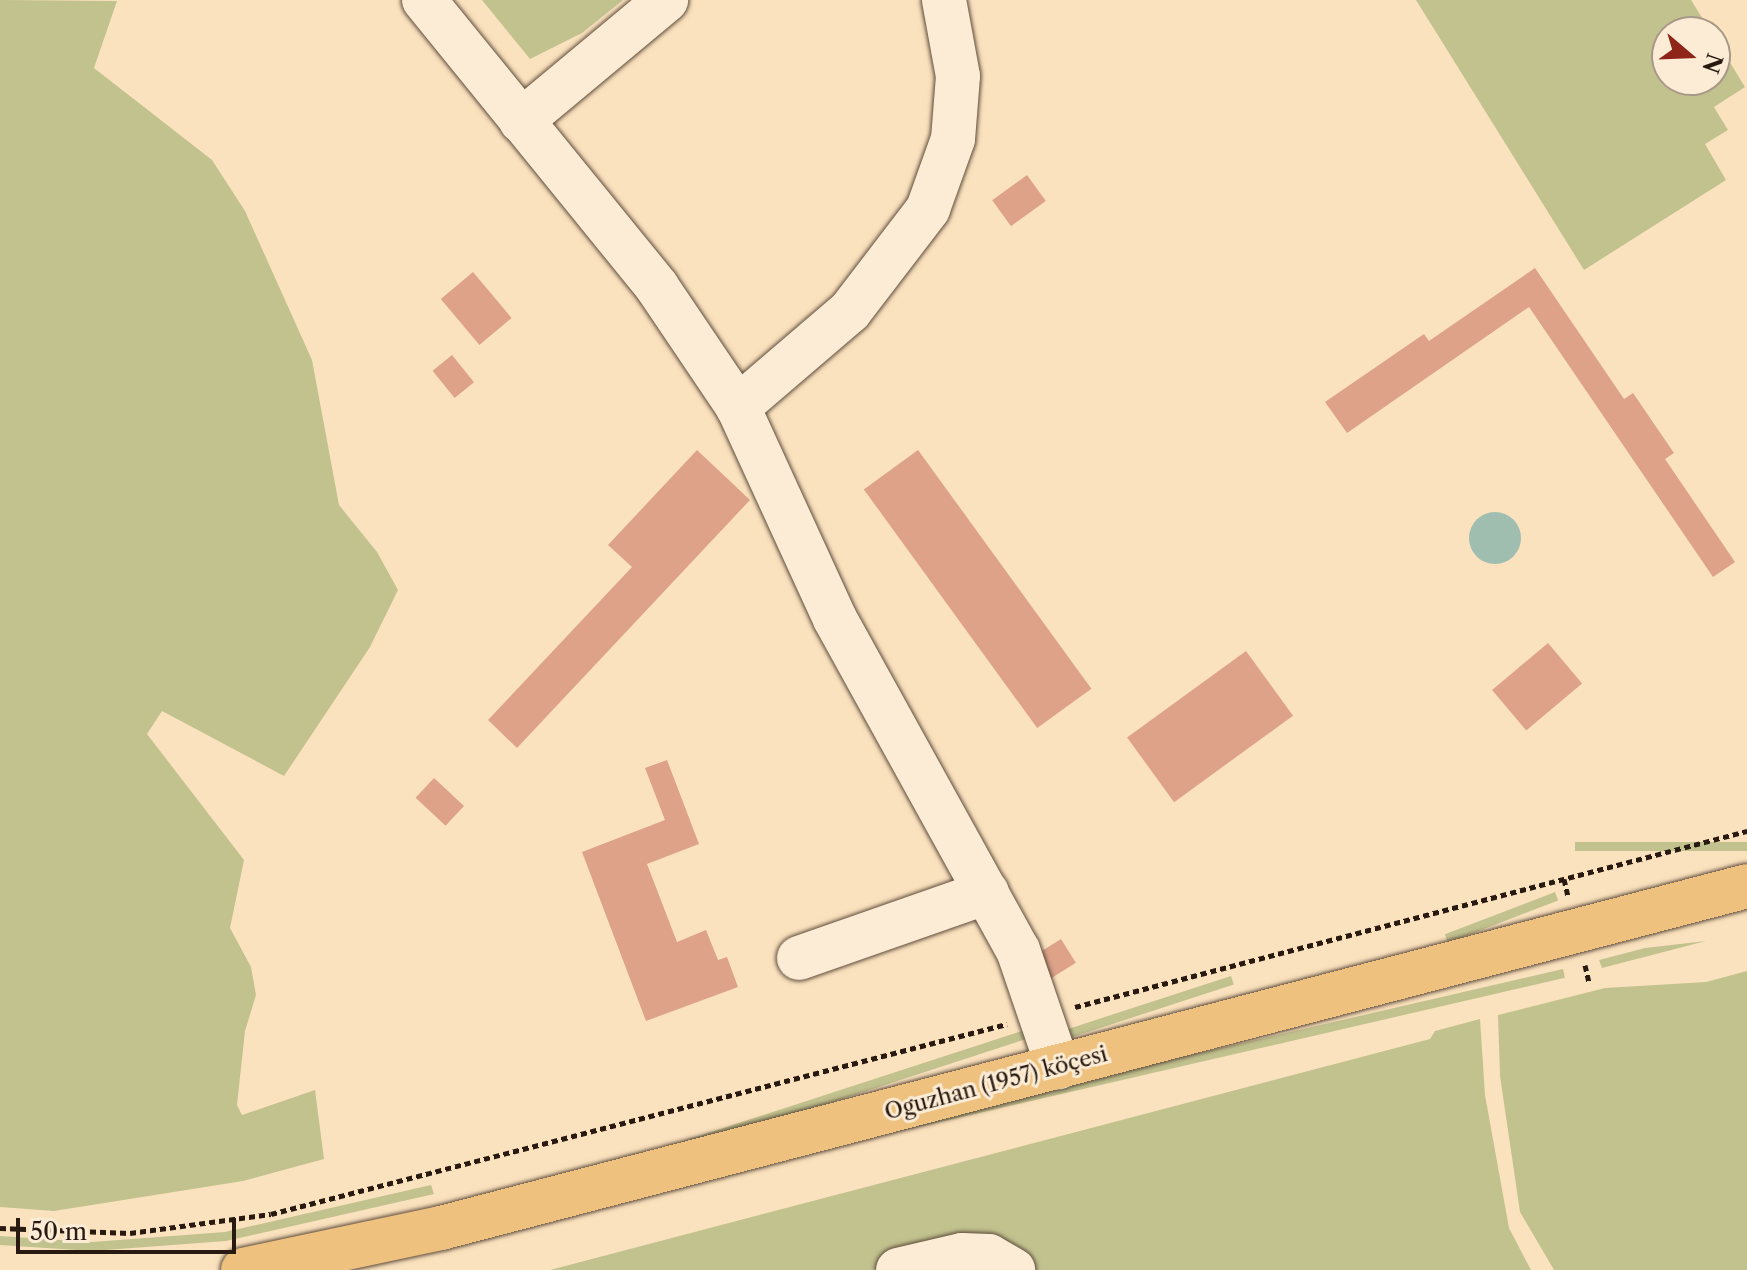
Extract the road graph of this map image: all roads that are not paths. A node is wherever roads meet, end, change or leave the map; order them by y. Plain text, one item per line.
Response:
1 (424, 0) edge
2 (666, 0) edge
3 (944, 0) edge
4 (521, 121) junction
5 (738, 407) junction
6 (1747, 886) edge
7 (987, 892) junction
8 (799, 958) dead end
9 (1058, 1067) junction
10 (243, 1270) edge
11 (898, 1270) edge
12 (1013, 1270) edge

1 - 4 lane
2 - 4 lane
3 - 5 lane
4 - 5 lane
5 - 7 lane
6 - 9 main road, Oguzhan (1957) köçesi
7 - 8 lane
7 - 9 lane
9 - 10 main road, Oguzhan (1957) köçesi
11 - 12 lane

